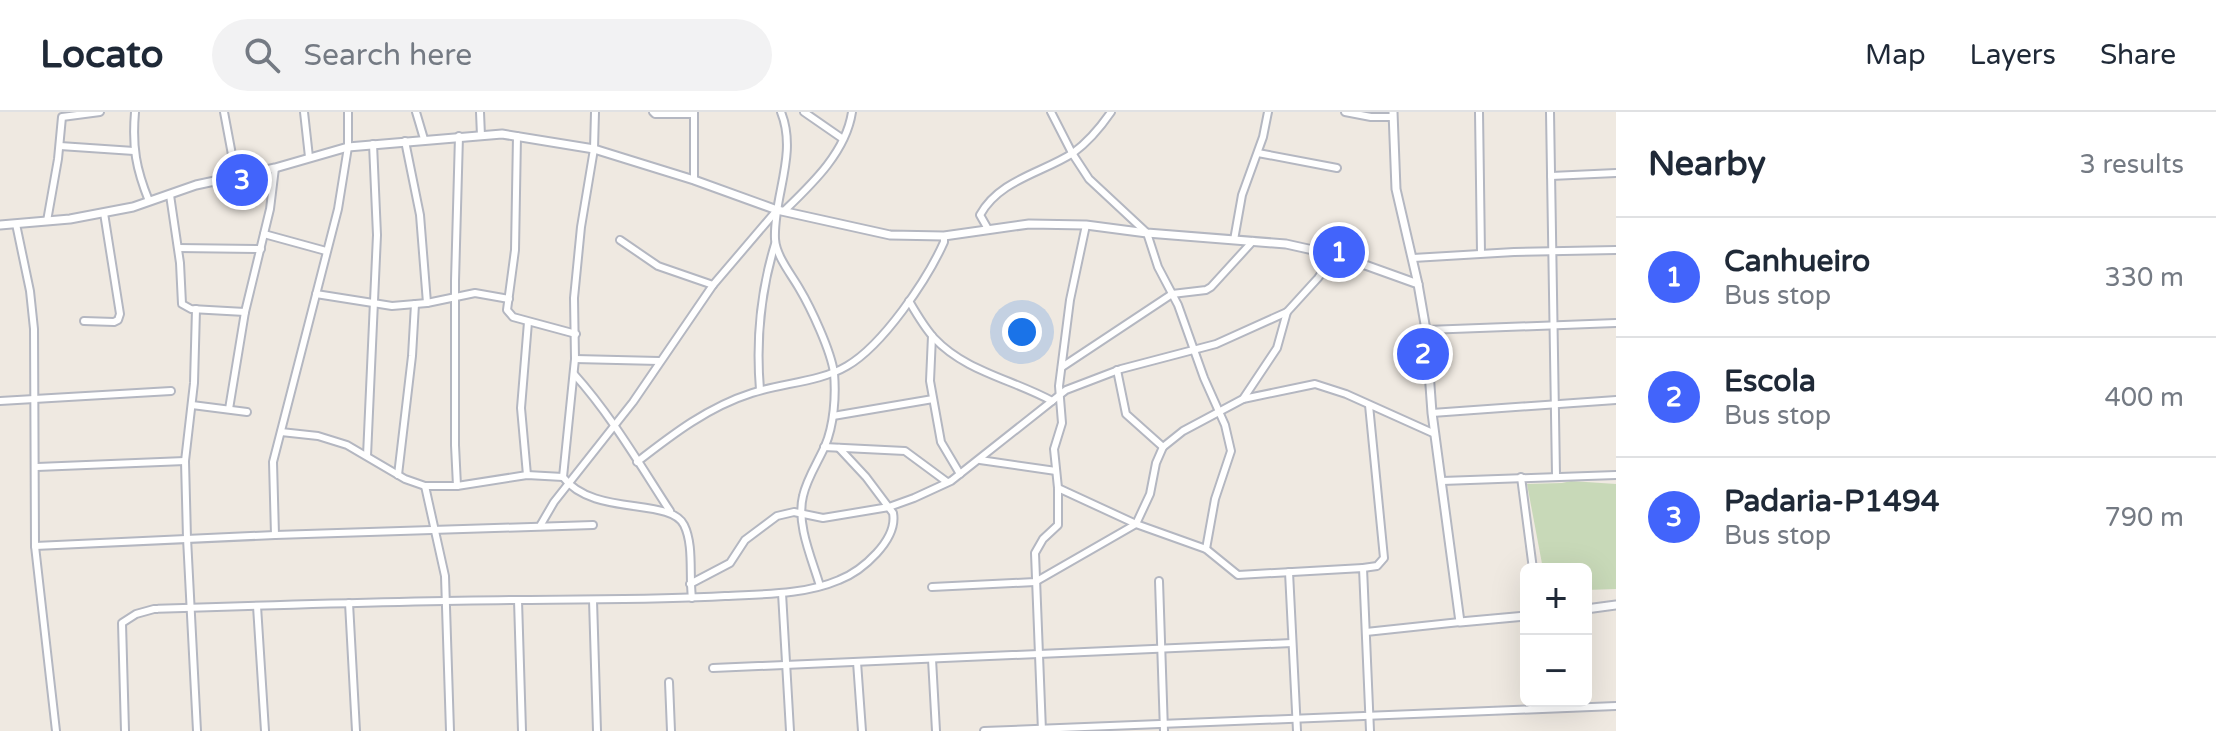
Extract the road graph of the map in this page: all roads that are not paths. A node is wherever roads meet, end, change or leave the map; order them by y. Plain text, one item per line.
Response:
1 (100, 112) edge
2 (135, 112) edge
3 (224, 112) edge
4 (304, 112) edge
5 (348, 112) edge
6 (416, 112) edge
7 (480, 112) edge
8 (595, 112) edge
9 (653, 112) edge
10 (781, 112) edge
11 (804, 112) edge
12 (852, 112) edge
13 (1051, 112) edge
14 (1111, 112) edge
15 (1268, 112) edge
16 (1345, 112) edge
17 (1479, 112) edge
18 (1550, 112) edge
19 (694, 113) edge
20 (1393, 114) edge
21 (459, 136) junction
22 (481, 136) junction
23 (517, 136) junction
24 (424, 139) junction
25 (843, 139) junction
26 (405, 141) junction
27 (373, 144) junction
28 (60, 146) junction
29 (348, 147) junction
30 (594, 149) junction
31 (134, 151) junction
32 (1072, 153) junction
33 (1258, 153) junction
34 (309, 157) junction
35 (275, 168) junction
36 (1337, 168) dead end
37 (1616, 173) edge
38 (236, 176) junction
39 (1551, 176) junction
40 (694, 180) junction
41 (170, 195) junction
42 (149, 201) junction
43 (780, 210) junction
44 (104, 213) junction
45 (47, 221) junction
46 (16, 224) junction
47 (0, 225) edge
48 (1086, 225) junction
49 (988, 229) junction
50 (1147, 233) junction
51 (264, 234) junction
52 (944, 236) junction
53 (620, 240) dead end
54 (1234, 240) junction
55 (1253, 241) junction
56 (775, 244) junction
57 (178, 248) junction
58 (261, 249) junction
59 (1616, 250) edge
60 (326, 251) junction
61 (1552, 251) junction
62 (1481, 253) junction
63 (1334, 255) junction
64 (1413, 258) junction
65 (1418, 284) junction
66 (713, 285) junction
67 (316, 294) junction
68 (1172, 294) junction
69 (455, 296) junction
70 (509, 299) junction
71 (909, 301) junction
72 (374, 303) junction
73 (427, 303) junction
74 (415, 304) junction
75 (196, 309) junction
76 (245, 312) junction
77 (1287, 312) junction
78 (84, 321) dead end
79 (528, 322) junction
80 (1616, 323) edge
81 (1554, 324) junction
82 (1426, 330) junction
83 (576, 334) junction
84 (932, 336) junction
85 (1194, 351) junction
86 (575, 359) junction
87 (659, 361) junction
88 (1062, 367) junction
89 (1117, 370) junction
90 (834, 371) junction
91 (574, 374) junction
92 (760, 390) junction
93 (171, 391) dead end
94 (1059, 395) junction
95 (35, 398) junction
96 (933, 399) junction
97 (1243, 399) junction
98 (1616, 400) edge
99 (0, 401) edge
100 (1052, 401) junction
101 (1556, 404) junction
102 (192, 405) junction
103 (1369, 405) junction
104 (229, 409) junction
105 (247, 412) dead end
106 (1219, 412) junction
107 (1432, 413) junction
108 (833, 416) junction
109 (614, 427) junction
110 (281, 432) junction
111 (1435, 434) junction
112 (824, 447) junction
113 (1163, 447) junction
114 (839, 448) junction
115 (367, 456) junction
116 (979, 460) junction
117 (185, 461) junction
118 (637, 462) junction
119 (37, 467) junction
120 (1056, 471) junction
121 (960, 474) junction
122 (398, 475) junction
123 (527, 475) junction
124 (1556, 475) junction
125 (1616, 475) edge
126 (563, 477) junction
127 (1521, 477) junction
128 (1442, 481) junction
129 (947, 482) junction
130 (569, 485) junction
131 (425, 486) junction
132 (457, 486) junction
133 (1058, 488) junction
134 (889, 507) junction
135 (670, 511) junction
136 (801, 513) junction
137 (1136, 524) junction
138 (593, 525) dead end
139 (540, 526) junction
140 (434, 530) junction
141 (275, 535) junction
142 (187, 538) junction
143 (35, 546) junction
144 (1206, 549) junction
145 (1532, 563) edge
146 (1363, 568) junction
147 (1289, 572) junction
148 (1159, 581) dead end
149 (1035, 582) junction
150 (690, 584) junction
151 (820, 586) junction
152 (932, 587) dead end
153 (782, 593) junction
154 (692, 598) junction
155 (445, 600) junction
156 (518, 600) junction
157 (593, 600) junction
158 (349, 603) junction
159 (1616, 605) edge
160 (257, 606) junction
161 (191, 608) junction
162 (1592, 608) edge
163 (1520, 617) edge
164 (1460, 622) junction
165 (1366, 632) junction
166 (1292, 643) junction
167 (1160, 650) junction
168 (1038, 655) junction
169 (932, 659) junction
170 (857, 662) junction
171 (786, 664) junction
172 (713, 668) dead end
173 (669, 682) dead end
174 (1616, 706) edge
175 (1369, 715) junction
176 (1296, 718) junction
177 (1164, 722) junction
178 (1042, 730) edge
179 (56, 731) edge
180 (125, 731) edge
181 (197, 731) edge
182 (265, 731) edge
183 (356, 731) edge
184 (450, 731) edge
185 (522, 731) edge
186 (597, 731) edge
187 (671, 731) edge
188 (790, 731) edge
189 (862, 731) edge
190 (936, 731) edge
191 (984, 731) edge
192 (1164, 731) edge
193 (1297, 731) edge
194 (1370, 731) edge

1 - 28 street
2 - 31 street
3 - 38 street
4 - 34 street
5 - 29 street
6 - 24 street
7 - 22 street
8 - 30 street
9 - 19 street
10 - 43 street
11 - 25 street
12 - 25 street
13 - 32 street
14 - 32 street
15 - 33 street
16 - 20 street
17 - 62 street
18 - 39 street
19 - 40 street
20 - 64 street
21 - 22 street
21 - 24 street
21 - 69 street
22 - 23 street
23 - 30 street
23 - 70 street
24 - 26 street
25 - 43 street
26 - 27 street
26 - 73 street
27 - 29 street
27 - 72 street
28 - 31 street
28 - 45 street
29 - 34 street
29 - 60 street
30 - 40 street
30 - 83 street
31 - 42 street
32 - 49 street
32 - 50 street
33 - 36 street
33 - 54 street
34 - 35 street
35 - 38 street
35 - 51 street
37 - 39 street
38 - 41 street
39 - 61 street
40 - 43 street
41 - 42 street
41 - 57 street
42 - 44 street
43 - 52 street
43 - 56 street
43 - 66 street
44 - 45 street
44 - 78 street
45 - 46 street
46 - 47 street
46 - 95 street
48 - 49 street
48 - 50 street
48 - 88 street
49 - 52 street
50 - 54 street
50 - 68 street
51 - 58 street
51 - 60 street
52 - 71 street
53 - 66 street
54 - 55 street
55 - 63 street
55 - 68 street
56 - 90 street
56 - 92 street
57 - 58 street
57 - 75 street
58 - 76 street
59 - 61 street
60 - 67 street
61 - 62 street
61 - 81 street
62 - 64 street
63 - 65 street
63 - 77 street
64 - 65 street
65 - 82 street
66 - 87 street
67 - 72 street
67 - 110 street
68 - 85 street
68 - 88 street
69 - 70 street
69 - 73 street
69 - 132 street
70 - 79 street
71 - 84 street
71 - 90 street
72 - 74 street
72 - 115 street
73 - 74 street
74 - 122 street
75 - 76 street
75 - 102 street
76 - 104 street
77 - 85 street
77 - 97 street
79 - 83 street
79 - 123 street
80 - 81 street
81 - 82 street
81 - 101 street
82 - 107 street
83 - 86 street
84 - 96 street
84 - 100 street
85 - 89 street
85 - 106 street
86 - 87 street
86 - 91 street
87 - 109 street
88 - 94 street
89 - 94 street
89 - 113 street
90 - 92 street
90 - 108 street
91 - 109 street
91 - 126 street
92 - 118 street
93 - 95 street
94 - 100 street
94 - 120 street
95 - 99 street
95 - 119 street
96 - 108 street
96 - 121 street
97 - 103 street
97 - 106 street
98 - 101 street
100 - 116 street
101 - 107 street
101 - 124 street
102 - 104 street
102 - 117 street
103 - 111 street
103 - 146 street
104 - 105 street
106 - 113 street
106 - 144 street
107 - 111 street
108 - 112 street
109 - 118 street
109 - 130 street
110 - 115 street
110 - 141 street
111 - 128 street
112 - 114 street
112 - 136 street
113 - 137 street
114 - 129 street
114 - 134 street
115 - 122 street
116 - 120 street
116 - 121 street
117 - 119 street
117 - 142 street
118 - 135 street
119 - 143 street
120 - 133 street
121 - 129 street
122 - 131 street
123 - 126 street
123 - 132 street
124 - 125 street
124 - 127 street
126 - 130 street
127 - 128 street
127 - 145 street
128 - 164 street
129 - 134 street
130 - 135 street
130 - 139 street
131 - 132 street
131 - 140 street
133 - 137 street
133 - 149 street
134 - 136 street
134 - 151 street
135 - 150 street
136 - 150 street
136 - 151 street
137 - 144 street
137 - 149 street
138 - 139 street
139 - 140 street
140 - 141 street
140 - 155 street
141 - 142 street
142 - 143 street
142 - 161 street
143 - 179 street
144 - 147 street
146 - 147 street
146 - 165 street
147 - 166 street
148 - 167 street
149 - 152 street
149 - 168 street
150 - 154 street
151 - 153 street
153 - 154 street
153 - 171 street
154 - 157 street
155 - 156 street
155 - 158 street
155 - 184 street
156 - 157 street
156 - 185 street
157 - 186 street
158 - 160 street
158 - 183 street
159 - 162 street
160 - 161 street
160 - 182 street
161 - 180 street
161 - 181 street
163 - 164 street
164 - 165 street
165 - 175 street
166 - 167 street
166 - 176 street
167 - 168 street
167 - 177 street
168 - 169 street
168 - 178 street
169 - 170 street
169 - 190 street
170 - 171 street
170 - 189 street
171 - 172 street
171 - 188 street
173 - 187 street
174 - 175 street
175 - 176 street
175 - 194 street
176 - 177 street
176 - 193 street
177 - 178 street
177 - 192 street
178 - 191 street

